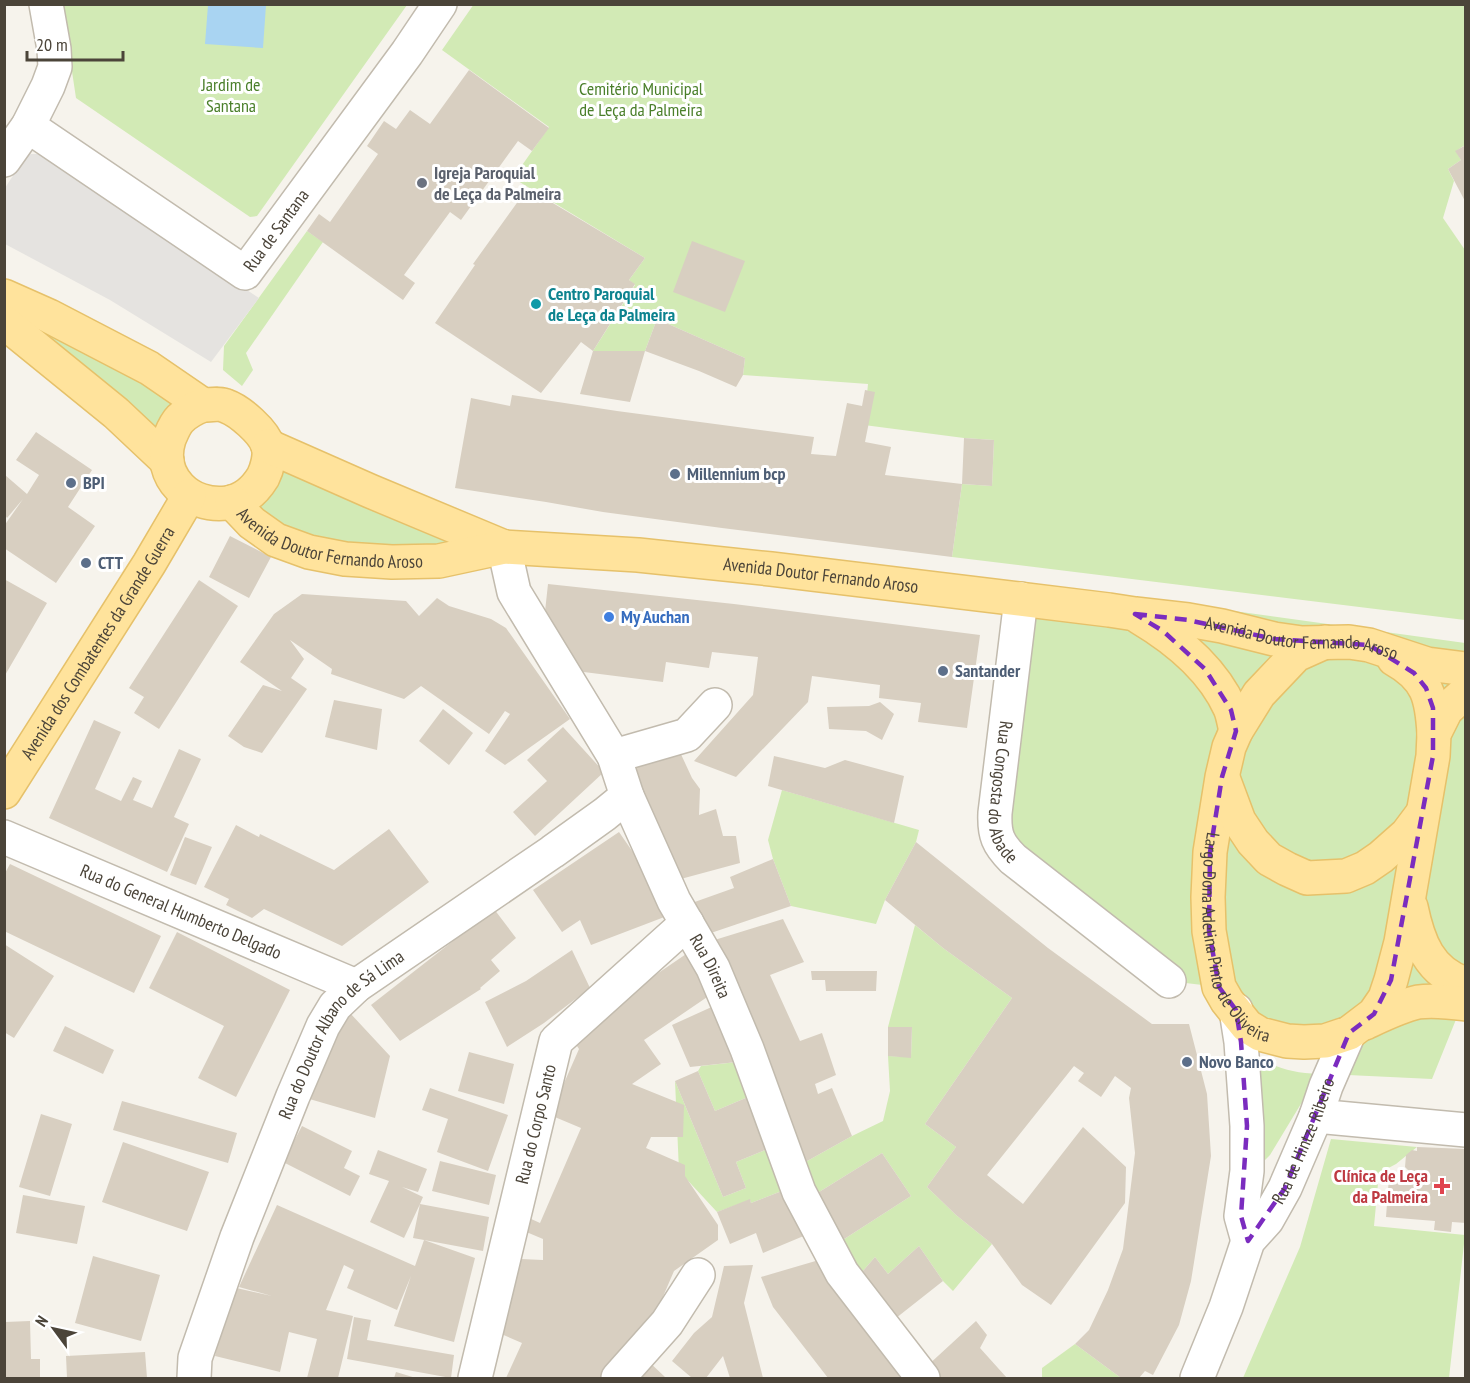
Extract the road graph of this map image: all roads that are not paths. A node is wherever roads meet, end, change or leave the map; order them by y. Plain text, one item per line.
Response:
1 (46, 4) edge
2 (440, 4) edge
3 (27, 126) junction
4 (4, 160) edge
5 (4, 296) edge
6 (4, 322) edge
7 (203, 405) junction
8 (268, 446) junction
9 (167, 461) junction
10 (189, 496) junction
11 (232, 502) junction
12 (504, 548) junction
13 (1021, 599) junction
14 (1135, 614) junction
15 (1327, 641) junction
16 (1370, 645) junction
17 (1466, 669) edge
18 (1466, 692) edge
19 (715, 705) dead end
20 (1236, 731) junction
21 (1434, 745) junction
22 (614, 756) junction
23 (1222, 777) junction
24 (4, 792) edge
25 (627, 796) junction
26 (1423, 812) junction
27 (4, 837) edge
28 (1410, 886) junction
29 (687, 923) junction
30 (1169, 981) dead end
31 (1466, 984) edge
32 (356, 986) junction
33 (1466, 1004) edge
34 (1236, 1011) junction
35 (1355, 1029) junction
36 (1316, 1116) junction
37 (1466, 1130) edge
38 (1248, 1241) junction
39 (698, 1275) dead end
40 (194, 1378) edge
41 (475, 1378) edge
42 (618, 1378) edge
43 (923, 1378) edge
44 (1197, 1378) edge

1 - 3 street
2 - 3 street, Rua de Santana
3 - 4 street
5 - 7 main road
6 - 9 main road
7 - 8 main road
7 - 9 main road
8 - 11 main road
8 - 12 main road, Avenida Doutor Fernando Aroso
9 - 10 main road
10 - 11 main road
10 - 24 main road, Avenida dos Combatentes da Grande Guerra
11 - 12 main road, Avenida Doutor Fernando Aroso
12 - 13 main road, Avenida Doutor Fernando Aroso
12 - 22 street, Rua Direita
13 - 14 main road, Avenida Doutor Fernando Aroso
13 - 30 street, Rua Congosta do Abade
14 - 15 main road, Avenida Doutor Fernando Aroso
14 - 20 main road, Avenida Doutor Fernando Aroso
15 - 16 main road, Avenida Doutor Fernando Aroso
15 - 20 main road, Largo Dona Adelina Pinto de Oliveira
16 - 17 main road, Avenida Doutor Fernando Aroso
16 - 21 main road
18 - 21 main road
19 - 22 street
20 - 23 main road, Largo Dona Adelina Pinto de Oliveira
21 - 26 main road
22 - 25 street, Rua Direita
23 - 26 main road
23 - 34 main road, Largo Dona Adelina Pinto de Oliveira
25 - 29 street, Rua Direita
25 - 32 street, Rua do Doutor Albano de Sá Lima
26 - 28 main road
27 - 32 street, Rua do General Humberto Delgado
28 - 31 main road
28 - 35 main road
29 - 41 street, Rua do Corpo Santo
29 - 43 street, Rua Direita
32 - 40 street, Rua do Doutor Albano de Sá Lima
33 - 35 main road, Largo Dona Adelina Pinto de Oliveira
34 - 35 main road, Largo Dona Adelina Pinto de Oliveira
34 - 38 street, Rua de Hintze Ribeiro
35 - 36 street, Rua de Hintze Ribeiro
36 - 37 street
36 - 38 street, Rua de Hintze Ribeiro
38 - 44 street, Rua de Hintze Ribeiro
39 - 42 street

